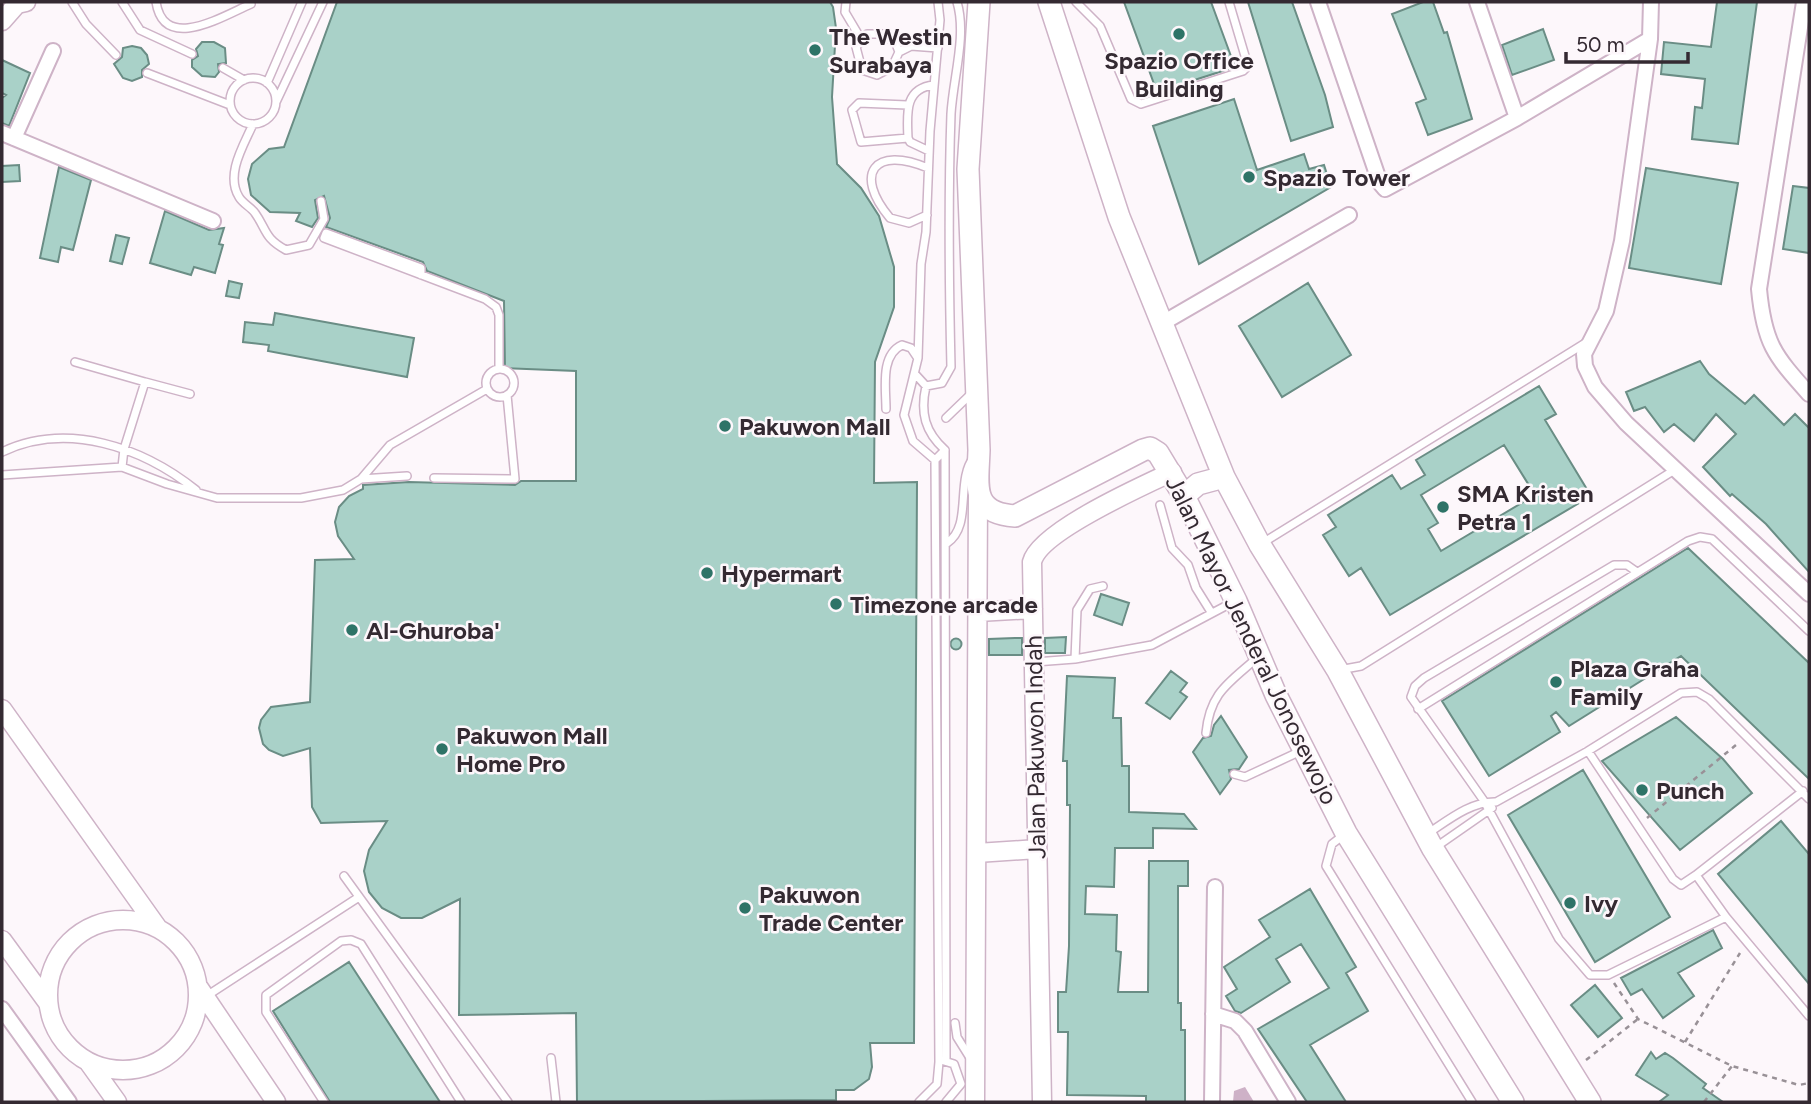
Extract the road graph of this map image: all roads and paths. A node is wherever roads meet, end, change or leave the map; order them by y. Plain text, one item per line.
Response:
1 (26, 2) edge
2 (72, 2) edge
3 (122, 2) edge
4 (156, 2) edge
5 (302, 2) edge
6 (323, 2) edge
7 (846, 2) edge
8 (938, 2) edge
9 (957, 2) edge
10 (979, 2) edge
11 (1049, 2) edge
12 (1076, 2) edge
13 (1229, 2) edge
14 (1318, 2) edge
15 (1477, 2) edge
16 (1651, 2) edge
17 (1804, 2) edge
18 (251, 4) dead end
19 (2, 21) edge
20 (861, 39) junction
21 (1650, 39) junction
22 (938, 48) junction
23 (53, 51) dead end
24 (899, 52) junction
25 (192, 54) dead end
26 (116, 55) dead end
27 (223, 68) dead end
28 (147, 73) dead end
29 (244, 80) junction
30 (267, 83) junction
31 (934, 85) junction
32 (276, 102) junction
33 (230, 105) junction
34 (907, 105) junction
35 (1517, 118) junction
36 (253, 124) junction
37 (8, 136) edge
38 (908, 138) junction
39 (929, 151) junction
40 (928, 168) junction
41 (321, 201) dead end
42 (927, 215) junction
43 (1349, 215) dead end
44 (213, 221) dead end
45 (324, 238) dead end
46 (1161, 324) junction
47 (1588, 341) junction
48 (918, 358) junction
49 (75, 362) dead end
50 (498, 369) junction
51 (915, 374) junction
52 (145, 382) junction
53 (926, 386) junction
54 (977, 388) junction
55 (487, 389) junction
56 (190, 394) dead end
57 (1809, 394) edge
58 (507, 395) junction
59 (905, 400) junction
60 (923, 402) junction
61 (886, 409) dead end
62 (946, 418) dead end
63 (124, 449) junction
64 (945, 450) junction
65 (979, 450) junction
66 (2, 452) edge
67 (935, 460) junction
68 (122, 467) junction
69 (1677, 469) junction
70 (1171, 472) junction
71 (2, 475) edge
72 (407, 476) dead end
73 (1224, 477) junction
74 (434, 478) dead end
75 (361, 479) junction
76 (199, 492) junction
77 (978, 495) junction
78 (1184, 496) junction
79 (1160, 505) dead end
80 (947, 543) junction
81 (1260, 545) junction
82 (1637, 572) junction
83 (1103, 586) dead end
84 (1809, 594) edge
85 (1236, 601) junction
86 (1032, 609) junction
87 (978, 612) junction
88 (1210, 612) junction
89 (1809, 631) edge
90 (1260, 655) junction
91 (1075, 659) junction
92 (1034, 662) junction
93 (1338, 671) junction
94 (2, 709) edge
95 (1418, 709) junction
96 (1206, 733) dead end
97 (1747, 736) junction
98 (1304, 750) junction
99 (1588, 751) junction
100 (1234, 775) dead end
101 (1803, 791) junction
102 (1809, 799) edge
103 (1484, 801) junction
104 (1496, 802) junction
105 (1490, 812) junction
106 (1639, 825) junction
107 (1346, 833) junction
108 (1429, 842) junction
109 (1037, 849) junction
110 (977, 853) junction
111 (1696, 875) junction
112 (344, 876) dead end
113 (1215, 887) dead end
114 (359, 897) junction
115 (1726, 917) junction
116 (157, 927) junction
117 (2, 940) edge
118 (1747, 941) junction
119 (1608, 975) junction
120 (202, 992) junction
121 (48, 1003) junction
122 (2, 1009) edge
123 (1213, 1014) junction
124 (1809, 1016) edge
125 (1638, 1019) junction
126 (955, 1023) dead end
127 (1685, 1042) junction
128 (551, 1058) dead end
129 (943, 1061) junction
130 (89, 1063) junction
131 (975, 1064) junction
132 (1732, 1066) junction
133 (1572, 1070) junction
134 (1809, 1083) edge
135 (69, 1102) edge
136 (117, 1102) edge
137 (276, 1102) edge
138 (324, 1102) edge
139 (461, 1102) edge
140 (508, 1102) edge
141 (556, 1102) edge
142 (919, 1102) edge
143 (946, 1102) edge
144 (975, 1102) edge
145 (1042, 1102) edge
146 (1212, 1102) edge
147 (1288, 1102) edge
148 (1472, 1102) edge
149 (1513, 1102) edge
150 (1590, 1102) edge
151 (1704, 1102) edge

1 - 19 street
2 - 26 lane
3 - 25 lane
4 - 18 lane
5 - 30 lane
6 - 32 lane
7 - 20 lane
8 - 22 lane
9 - 53 lane
10 - 54 main road
11 - 46 main road, Jalan Mayor Jenderal Jonosewojo
12 - 13 lane
14 - 35 street
15 - 35 street
16 - 21 street
17 - 57 street
20 - 24 lane
20 - 24 lane
21 - 35 street
21 - 47 street
22 - 24 lane
22 - 31 lane
23 - 37 street
27 - 29 lane
28 - 33 lane
29 - 30 lane
29 - 33 lane
30 - 32 lane
31 - 34 lane
31 - 39 lane
32 - 36 lane
33 - 36 lane
34 - 38 lane
34 - 38 lane
36 - 41 lane
37 - 44 street
38 - 39 lane
39 - 40 lane
40 - 42 lane
40 - 42 lane
42 - 48 lane
43 - 46 street
45 - 50 lane
46 - 73 main road, Jalan Mayor Jenderal Jonosewojo
47 - 69 street
47 - 81 lane
48 - 51 lane
48 - 61 lane
49 - 52 lane
50 - 55 lane
50 - 58 lane
51 - 53 lane
51 - 59 lane
52 - 56 lane
52 - 63 lane
53 - 60 lane
54 - 62 lane
54 - 65 main road
55 - 58 lane
55 - 75 lane
58 - 74 lane
59 - 60 lane
59 - 67 lane
60 - 64 lane
63 - 66 lane
63 - 68 lane
63 - 76 lane
64 - 67 lane
64 - 80 lane
65 - 77 main road
65 - 80 lane
67 - 129 lane
68 - 71 lane
68 - 76 lane
69 - 84 street
69 - 93 lane
70 - 77 main road, Jalan Mayor Jenderal Jonosewojo
70 - 78 main road, Jalan Mayor Jenderal Jonosewojo
70 - 86 street, Jalan Pakuwon Indah
72 - 75 lane
73 - 78 main road
73 - 81 main road, Jalan Mayor Jenderal Jonosewojo
75 - 76 lane
77 - 87 street
78 - 85 main road, Jalan Mayor Jenderal Jonosewojo
79 - 88 lane
80 - 129 lane
81 - 93 main road, Jalan Mayor Jenderal Jonosewojo
82 - 89 lane
82 - 95 lane
82 - 95 lane
83 - 91 lane
85 - 88 lane
85 - 90 main road, Jalan Mayor Jenderal Jonosewojo
86 - 87 street
86 - 92 street, Jalan Pakuwon Indah
87 - 110 street
88 - 91 lane
90 - 96 lane
90 - 98 main road, Jalan Mayor Jenderal Jonosewojo
91 - 92 lane
92 - 109 street, Jalan Pakuwon Indah
93 - 108 main road, Jalan Mayor Jenderal Jonosewojo
94 - 116 street
95 - 103 lane
97 - 99 lane
97 - 101 lane
97 - 106 path
98 - 100 lane
98 - 107 main road, Jalan Mayor Jenderal Jonosewojo
99 - 104 lane
99 - 106 lane
101 - 102 lane
101 - 111 lane
103 - 104 lane
103 - 105 lane
103 - 108 lane
104 - 105 lane
105 - 108 lane
105 - 119 lane
106 - 111 lane
107 - 148 lane
107 - 149 main road, Jalan Mayor Jenderal Jonosewojo
108 - 133 main road, Jalan Mayor Jenderal Jonosewojo
109 - 110 street
109 - 145 street, Jalan Pakuwon Indah
110 - 131 street
111 - 115 lane
112 - 114 lane
113 - 123 street
114 - 120 lane
114 - 140 lane
115 - 118 lane
115 - 119 lane
116 - 120 street
116 - 121 street
117 - 121 street
118 - 124 lane
118 - 127 path
119 - 125 path
120 - 130 street
120 - 137 street
121 - 130 street
122 - 135 street
123 - 146 street
123 - 147 street
125 - 127 path
125 - 133 path
126 - 131 lane
127 - 132 path
128 - 141 lane
129 - 142 lane
129 - 143 lane
130 - 136 street
131 - 144 street
132 - 134 path
132 - 151 path
133 - 150 main road, Jalan Mayor Jenderal Jonosewojo
138 - 139 lane

